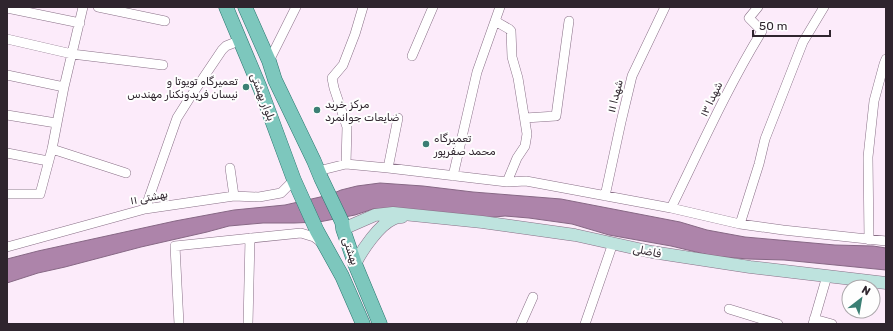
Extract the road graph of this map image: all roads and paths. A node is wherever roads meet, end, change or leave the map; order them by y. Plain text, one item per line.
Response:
1 (83, 7) edge
2 (98, 7) edge
3 (226, 7) edge
4 (296, 7) edge
5 (363, 7) edge
6 (433, 7) edge
7 (500, 7) edge
8 (665, 7) edge
9 (758, 7) edge
10 (824, 7) edge
11 (7, 8) edge
12 (247, 8) edge
13 (495, 20) junction
14 (165, 21) dead end
15 (569, 21) dead end
16 (80, 23) junction
17 (7, 40) edge
18 (241, 40) junction
19 (72, 54) junction
20 (412, 56) dead end
21 (886, 59) edge
22 (269, 61) junction
23 (163, 65) dead end
24 (7, 74) edge
25 (276, 80) junction
26 (64, 87) junction
27 (260, 88) junction
28 (285, 100) junction
29 (267, 106) junction
30 (7, 115) edge
31 (398, 118) dead end
32 (525, 118) junction
33 (56, 123) junction
34 (52, 149) junction
35 (7, 153) edge
36 (48, 161) junction
37 (346, 164) junction
38 (230, 168) dead end
39 (388, 168) junction
40 (126, 173) dead end
41 (320, 175) junction
42 (452, 176) junction
43 (506, 182) junction
44 (296, 184) junction
45 (7, 194) edge
46 (234, 196) junction
47 (606, 196) junction
48 (672, 208) junction
49 (145, 209) junction
50 (410, 215) junction
51 (740, 224) junction
52 (343, 225) junction
53 (250, 238) junction
54 (869, 240) junction
55 (886, 241) edge
56 (613, 243) junction
57 (325, 245) junction
58 (7, 247) edge
59 (355, 264) junction
60 (827, 276) junction
61 (886, 283) edge
62 (534, 297) dead end
63 (729, 309) dead end
64 (813, 321) edge
65 (179, 324) edge
66 (248, 324) edge
67 (363, 324) edge
68 (380, 324) edge
69 (521, 324) edge
70 (585, 324) edge
71 (778, 324) edge
72 (832, 324) edge

1 - 16 street
2 - 14 street
3 - 18 main road, بلوار بهشتی
4 - 22 street
5 - 37 street
6 - 20 street
7 - 13 street
8 - 47 street, شهدا ۱۱
9 - 48 street, شهدا ۱۳
10 - 51 street
11 - 16 street
12 - 22 main road, بلوار بهشتی
13 - 32 street
13 - 42 street
15 - 32 street
16 - 19 street
17 - 19 street
18 - 27 main road, بلوار بهشتی
18 - 49 street
19 - 23 street
19 - 26 street
21 - 54 street
22 - 25 main road, بلوار بهشتی
24 - 26 street
25 - 27 main road
25 - 28 main road, بلوار بهشتی
26 - 33 street
27 - 29 main road, بلوار بهشتی
28 - 29 main road
28 - 41 main road, بلوار بهشتی
29 - 44 main road, بلوار بهشتی
30 - 33 street
31 - 39 street
32 - 43 street
33 - 34 street
34 - 36 street
34 - 40 street
35 - 36 street
36 - 45 street
37 - 39 street
37 - 41 street
38 - 46 street
39 - 42 street
41 - 52 main road, بهشتی
42 - 43 street
43 - 47 street
44 - 46 street, بهشتی ۱۱
44 - 57 main road
46 - 49 street, بهشتی ۱۱
47 - 48 street
48 - 51 street
49 - 58 street, بهشتی ۱۱
50 - 52 main road, فاضلی
50 - 56 main road, فاضلی
50 - 59 main road, فاضلی
51 - 54 street
52 - 59 main road, بهشتی
53 - 57 street
53 - 65 street
53 - 66 street
54 - 55 street
56 - 60 main road, فاضلی
56 - 70 street
57 - 67 main road
59 - 68 main road, بهشتی
60 - 61 main road, فاضلی
60 - 64 street
62 - 69 street
63 - 71 street
64 - 72 street

